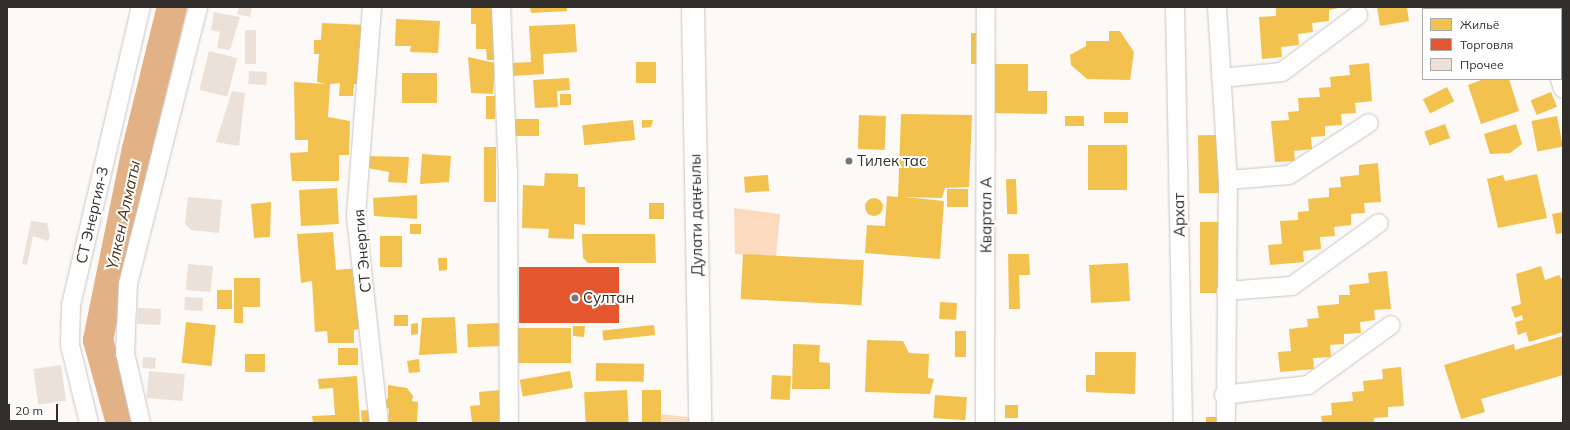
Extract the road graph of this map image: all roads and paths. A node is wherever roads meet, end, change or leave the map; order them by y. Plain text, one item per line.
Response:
1 (141, 7) edge
2 (198, 7) edge
3 (372, 7) edge
4 (501, 7) edge
5 (693, 7) edge
6 (986, 7) edge
7 (1175, 7) edge
8 (1217, 7) edge
9 (1358, 15) dead end
10 (1221, 78) junction
11 (1369, 122) dead end
12 (1228, 180) junction
13 (1379, 223) dead end
14 (1226, 291) junction
15 (1391, 325) dead end
16 (1224, 395) junction
17 (89, 423) edge
18 (141, 423) edge
19 (379, 423) edge
20 (509, 423) edge
21 (700, 423) edge
22 (985, 423) edge
23 (1183, 423) edge
24 (1226, 423) edge

1 - 17 street, СТ Энергия-3
2 - 18 street
3 - 19 street, СТ Энергия
4 - 20 street
5 - 21 main road, Дулати даңғылы
6 - 22 street, Квартал А
7 - 23 street, Архат
8 - 10 street
9 - 10 street
10 - 12 street
11 - 12 street
12 - 14 street
13 - 14 street
14 - 16 street
15 - 16 street
16 - 24 street

